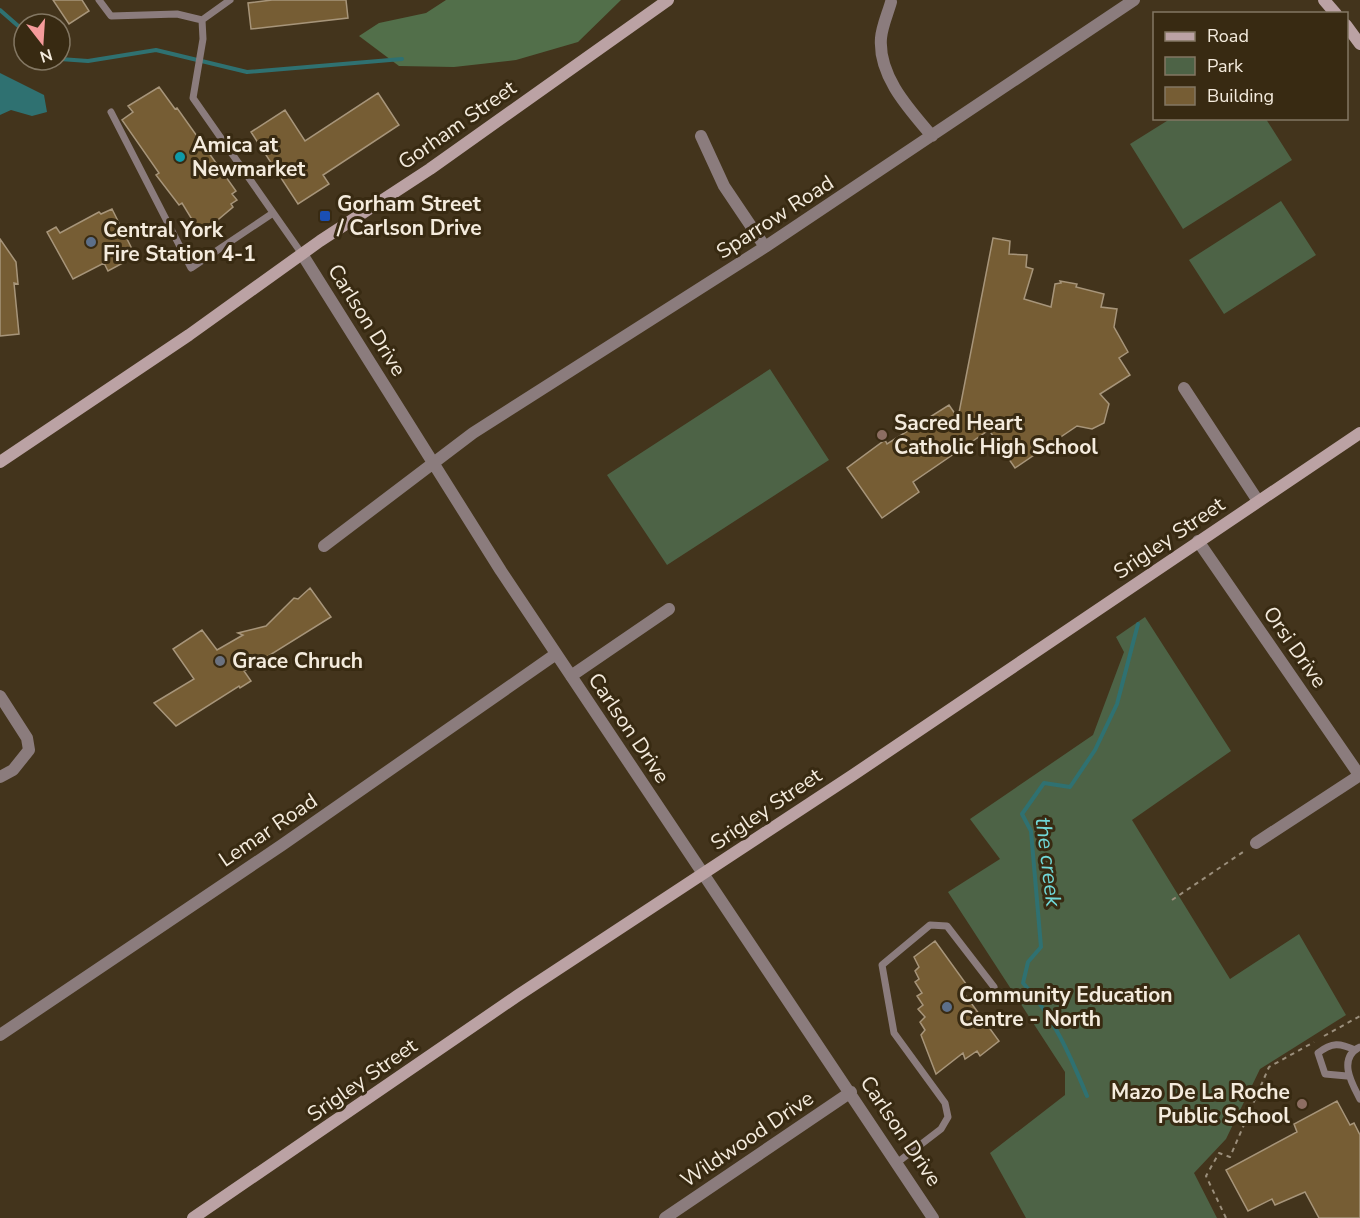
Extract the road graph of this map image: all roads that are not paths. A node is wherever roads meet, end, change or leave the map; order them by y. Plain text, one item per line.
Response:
1 (99, 0) edge
2 (230, 0) edge
3 (668, 0) edge
4 (1134, 0) edge
5 (1324, 0) edge
6 (891, 2) dead end
7 (1334, 12) edge
8 (202, 20) junction
9 (1348, 26) edge
10 (1360, 44) edge
11 (111, 111) dead end
12 (701, 136) dead end
13 (932, 136) junction
14 (273, 213) junction
15 (765, 247) junction
16 (302, 254) junction
17 (1184, 388) dead end
18 (1359, 437) edge
19 (0, 462) edge
20 (433, 463) junction
21 (1258, 501) junction
22 (1198, 541) junction
23 (324, 546) dead end
24 (669, 609) dead end
25 (556, 654) junction
26 (571, 676) junction
27 (0, 696) edge
28 (1360, 776) edge
29 (0, 777) edge
30 (1256, 843) road end
31 (704, 874) junction
32 (994, 987) dead end
33 (0, 1035) edge
34 (1358, 1048) edge
35 (1347, 1076) junction
36 (851, 1092) junction
37 (1360, 1099) edge
38 (898, 1162) junction
39 (193, 1218) edge
40 (665, 1218) edge
41 (933, 1218) edge

1 - 8 lane
2 - 8 lane
3 - 16 street, Gorham Street
4 - 13 street, Sparrow Road
5 - 7 street
6 - 13 street
8 - 14 lane
9 - 10 street
11 - 14 lane
12 - 15 street
13 - 15 street, Sparrow Road
14 - 16 lane
15 - 20 street, Sparrow Road
16 - 19 street, Gorham Street
16 - 20 street, Carlson Drive
17 - 21 street
18 - 21 street, Srigley Street
20 - 23 street, Sparrow Road
20 - 25 street, Carlson Drive
21 - 22 street, Srigley Street
22 - 28 street, Orsi Drive
22 - 31 street, Srigley Street
24 - 26 street
25 - 26 street, Carlson Drive
25 - 33 street, Lemar Road
26 - 31 street, Carlson Drive
27 - 29 street
28 - 30 street
31 - 36 street, Carlson Drive
31 - 39 street, Srigley Street
32 - 38 lane
34 - 35 lane
34 - 35 lane
35 - 37 lane
36 - 38 street, Carlson Drive
36 - 40 street, Wildwood Drive
38 - 41 street, Carlson Drive

